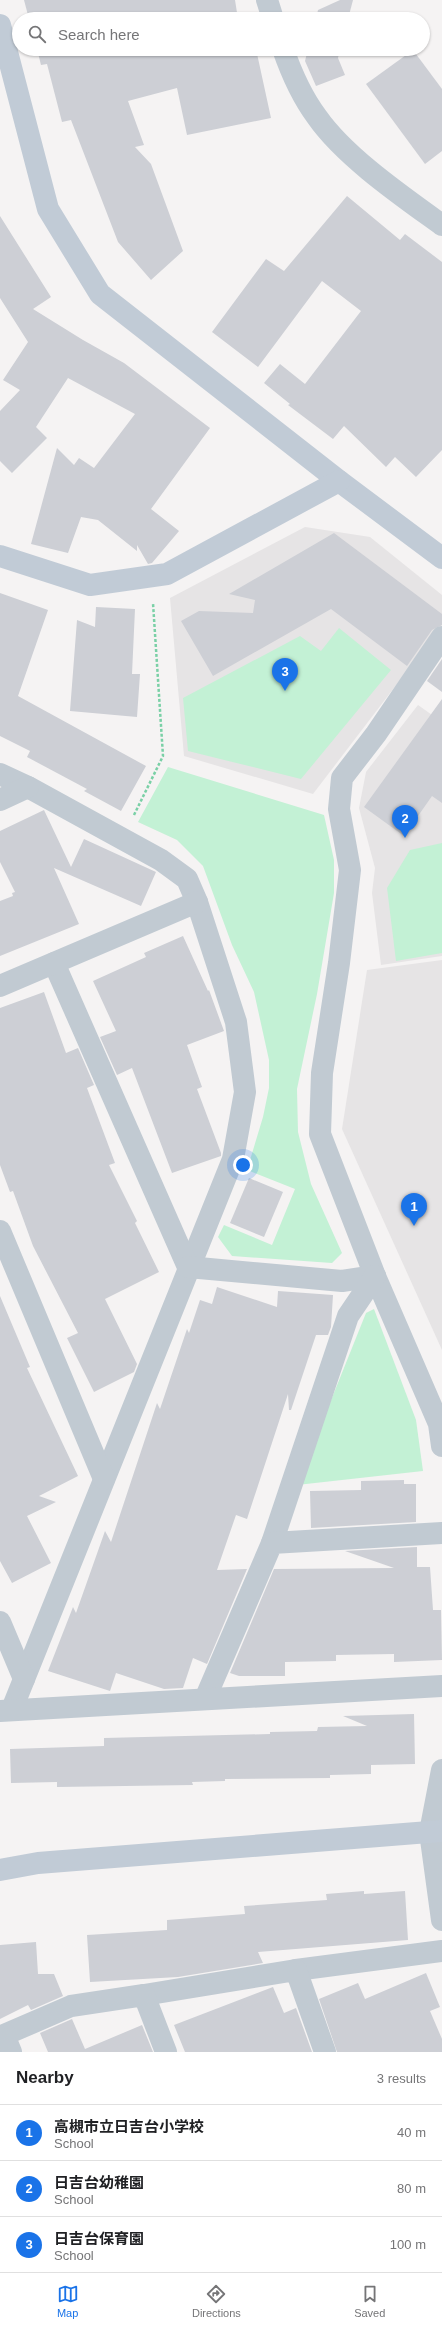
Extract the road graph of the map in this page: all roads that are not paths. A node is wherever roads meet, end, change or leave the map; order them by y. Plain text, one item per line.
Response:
1 (267, 0) edge
2 (270, 12) edge
3 (0, 25) edge
4 (286, 56) edge
5 (442, 225) edge
6 (339, 481) junction
7 (0, 556) edge
8 (442, 558) edge
9 (442, 637) edge
10 (0, 774) edge
11 (28, 787) junction
12 (0, 800) edge
13 (197, 902) junction
14 (54, 963) junction
15 (0, 986) edge
16 (0, 1231) edge
17 (188, 1267) junction
18 (375, 1276) junction
19 (442, 1446) edge
20 (104, 1479) junction
21 (442, 1533) edge
22 (272, 1543) junction
23 (0, 1622) edge
24 (24, 1679) junction
25 (442, 1686) edge
26 (205, 1699) junction
27 (6, 1710) edge
28 (442, 1770) edge
29 (436, 1831) edge
30 (0, 1870) edge
31 (442, 1920) edge
32 (442, 1951) edge
33 (296, 1970) junction
34 (144, 1995) junction
35 (11, 2052) edge
36 (166, 2052) edge
37 (325, 2052) edge

1 - 2 street
3 - 6 street
4 - 5 street
6 - 7 street
6 - 8 street
9 - 18 street
10 - 11 street
11 - 12 street
11 - 13 street
13 - 14 street
13 - 17 street
14 - 15 street
14 - 17 street
16 - 20 street
17 - 18 street
17 - 20 street
18 - 19 street
18 - 22 street
20 - 24 street
21 - 22 street
22 - 26 street
23 - 24 street
24 - 27 street
25 - 26 street
26 - 27 street
28 - 29 street
29 - 30 street
29 - 31 street
32 - 33 street
33 - 34 street
33 - 37 street
34 - 35 street
34 - 36 street

